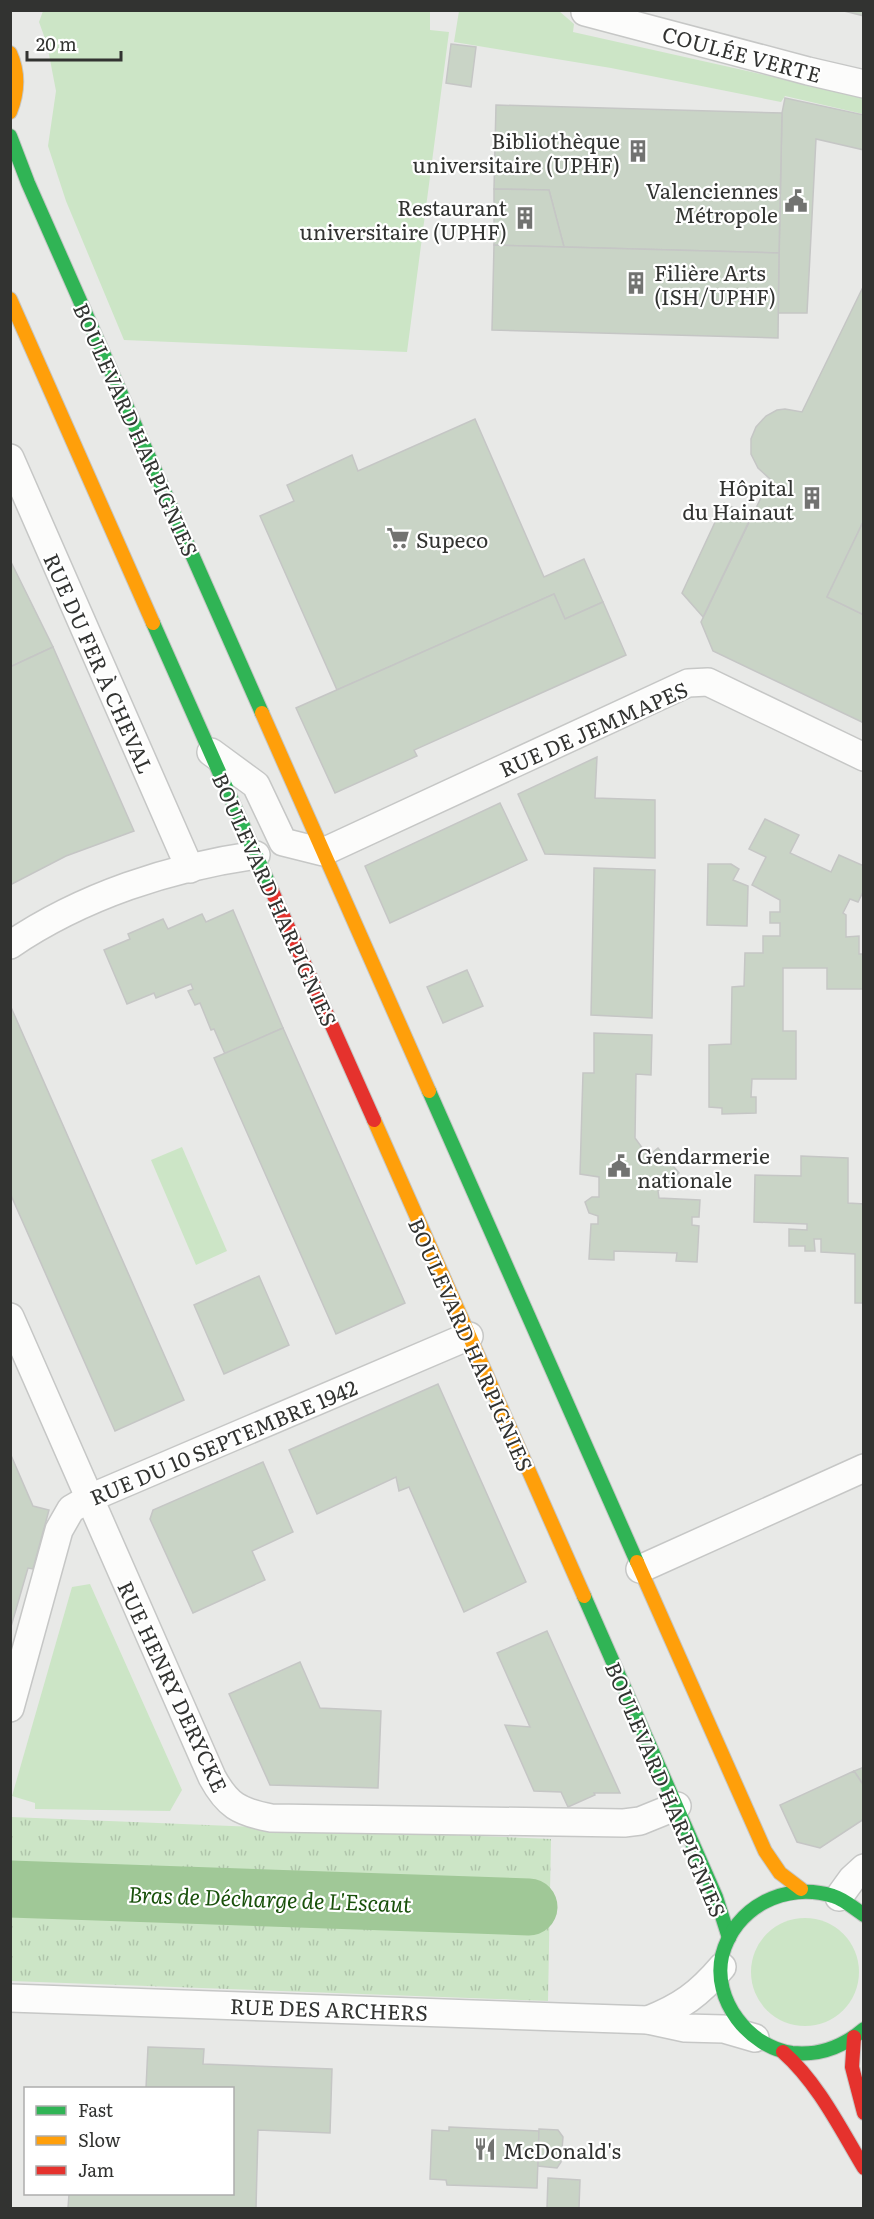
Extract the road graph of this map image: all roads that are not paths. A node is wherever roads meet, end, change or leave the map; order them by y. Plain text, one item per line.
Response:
1 (585, 12) dead end
2 (10, 53) edge
3 (864, 84) edge
4 (10, 112) edge
5 (10, 136) edge
6 (10, 299) edge
7 (10, 458) edge
8 (211, 752) junction
9 (864, 757) edge
10 (323, 852) junction
11 (256, 855) junction
12 (189, 869) junction
13 (10, 945) edge
14 (10, 1317) edge
15 (469, 1336) junction
16 (864, 1468) edge
17 (90, 1498) junction
18 (640, 1569) junction
19 (10, 1708) edge
20 (677, 1806) junction
21 (864, 1868) edge
22 (801, 1889) junction
23 (839, 1897) junction
24 (864, 1915) edge
25 (729, 1938) junction
26 (722, 1967) junction
27 (10, 1998) edge
28 (648, 2020) junction
29 (859, 2033) edge
30 (755, 2038) junction
31 (783, 2052) junction
32 (864, 2113) edge
33 (864, 2168) edge

1 - 3 street, COULÉE VERTE
2 - 4 main road
5 - 10 main road, BOULEVARD HARPIGNIES
6 - 8 main road, BOULEVARD HARPIGNIES
7 - 12 street, RUE DU FER À CHEVAL
8 - 10 street, BOULEVARD HARPIGNIES
8 - 11 main road, BOULEVARD HARPIGNIES
9 - 10 street, RUE DE JEMMAPES
10 - 18 main road, BOULEVARD HARPIGNIES
11 - 12 street
11 - 15 main road, BOULEVARD HARPIGNIES
12 - 13 street
14 - 17 street, RUE HENRY DERYCKE
15 - 17 street, RUE DU 10 SEPTEMBRE 1942
15 - 20 main road, BOULEVARD HARPIGNIES
16 - 18 street
17 - 19 street, RUE DU 10 SEPTEMBRE 1942
17 - 20 street, RUE HENRY DERYCKE
18 - 22 main road, BOULEVARD HARPIGNIES
20 - 25 main road, BOULEVARD HARPIGNIES
21 - 23 street
22 - 23 main road, BOULEVARD HARPIGNIES
22 - 25 main road, BOULEVARD HARPIGNIES
23 - 24 main road, BOULEVARD HARPIGNIES
25 - 26 main road, BOULEVARD HARPIGNIES
26 - 28 street, RUE DES ARCHERS
26 - 30 main road, BOULEVARD HARPIGNIES
27 - 28 street, RUE DES ARCHERS
28 - 30 street, RUE DES ARCHERS
29 - 31 main road, BOULEVARD HARPIGNIES
29 - 32 main road, BOULEVARD HARPIGNIES
30 - 31 main road, BOULEVARD HARPIGNIES
31 - 33 main road, BOULEVARD HARPIGNIES

